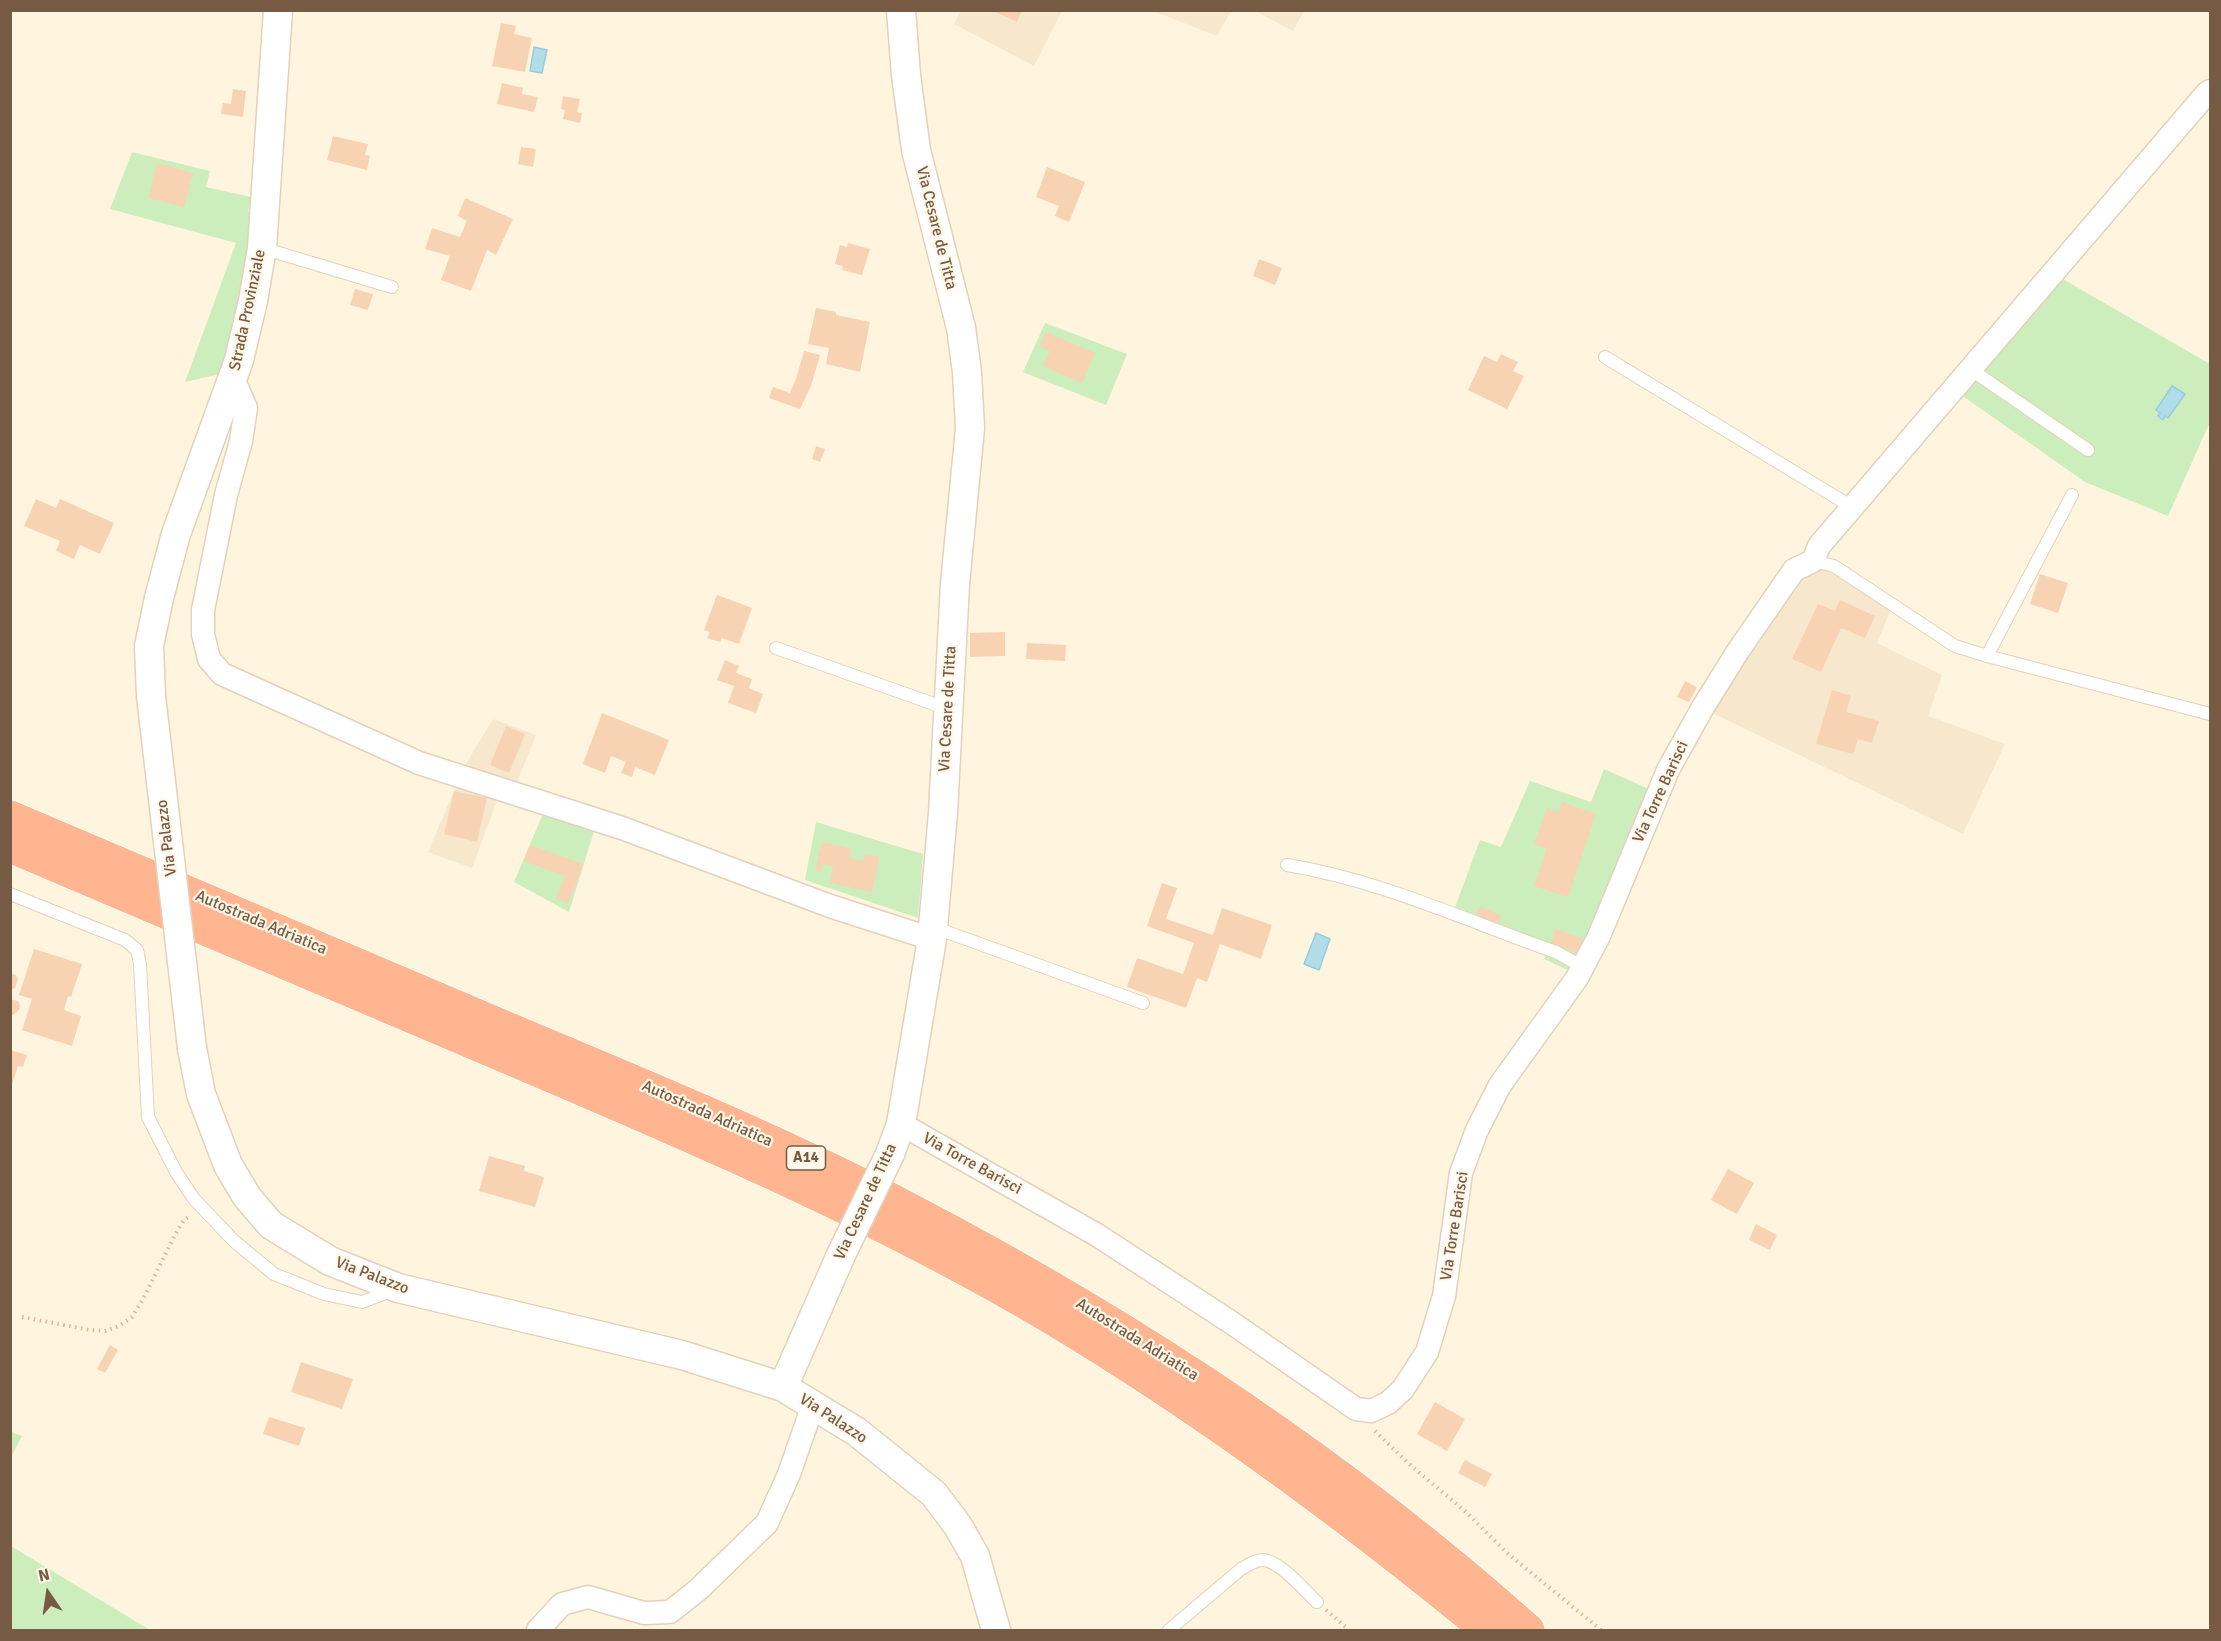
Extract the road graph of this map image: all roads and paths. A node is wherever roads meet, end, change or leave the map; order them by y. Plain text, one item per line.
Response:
1 (278, 10) edge
2 (901, 10) edge
3 (2211, 91) edge
4 (262, 248) junction
5 (392, 287) dead end
6 (1605, 357) dead end
7 (1970, 369) junction
8 (233, 378) junction
9 (2088, 450) dead end
10 (2072, 495) dead end
11 (1852, 507) junction
12 (1813, 561) junction
13 (159, 598) joint
14 (776, 648) dead end
15 (1988, 656) junction
16 (948, 709) junction
17 (2211, 714) edge
18 (10, 817) edge
19 (10, 846) edge
20 (1287, 866) dead end
21 (10, 894) edge
22 (932, 933) junction
23 (1583, 968) junction
24 (1143, 1003) dead end
25 (901, 1124) junction
26 (211, 1218) junction
27 (398, 1288) junction
28 (22, 1317) dead end
29 (783, 1387) junction
30 (813, 1405) junction
31 (1362, 1410) junction
32 (1317, 1602) joint
33 (538, 1630) edge
34 (996, 1630) edge
35 (1169, 1630) edge
36 (1349, 1630) edge
37 (1487, 1630) edge
38 (1528, 1630) edge
39 (1601, 1630) edge

1 - 4 street, Strada Provinziale
2 - 16 street, Via Cesare de Titta
3 - 7 street
4 - 5 lane
4 - 8 street, Strada Provinziale
6 - 11 lane
7 - 9 lane
7 - 11 street
8 - 13 street, Strada Provinziale
8 - 22 street
10 - 15 lane
11 - 12 street
12 - 15 lane
12 - 23 street, Via Torre Barisci
13 - 27 street, Via Palazzo, bridge
14 - 16 lane
15 - 17 lane
16 - 22 street, Via Cesare de Titta
18 - 38 highway, Autostrada Adriatica / A14
19 - 37 highway, Autostrada Adriatica / A14
20 - 23 lane
21 - 26 lane
22 - 24 lane
22 - 25 street, Via Cesare de Titta
23 - 31 street, Via Torre Barisci
25 - 29 street, Via Cesare de Titta, bridge
25 - 31 street, Via Torre Barisci
26 - 27 lane
26 - 28 path
27 - 29 street, Via Palazzo
29 - 30 street, Via Palazzo
30 - 33 street
30 - 34 street, Via Palazzo
31 - 39 path
32 - 35 lane
32 - 36 path

